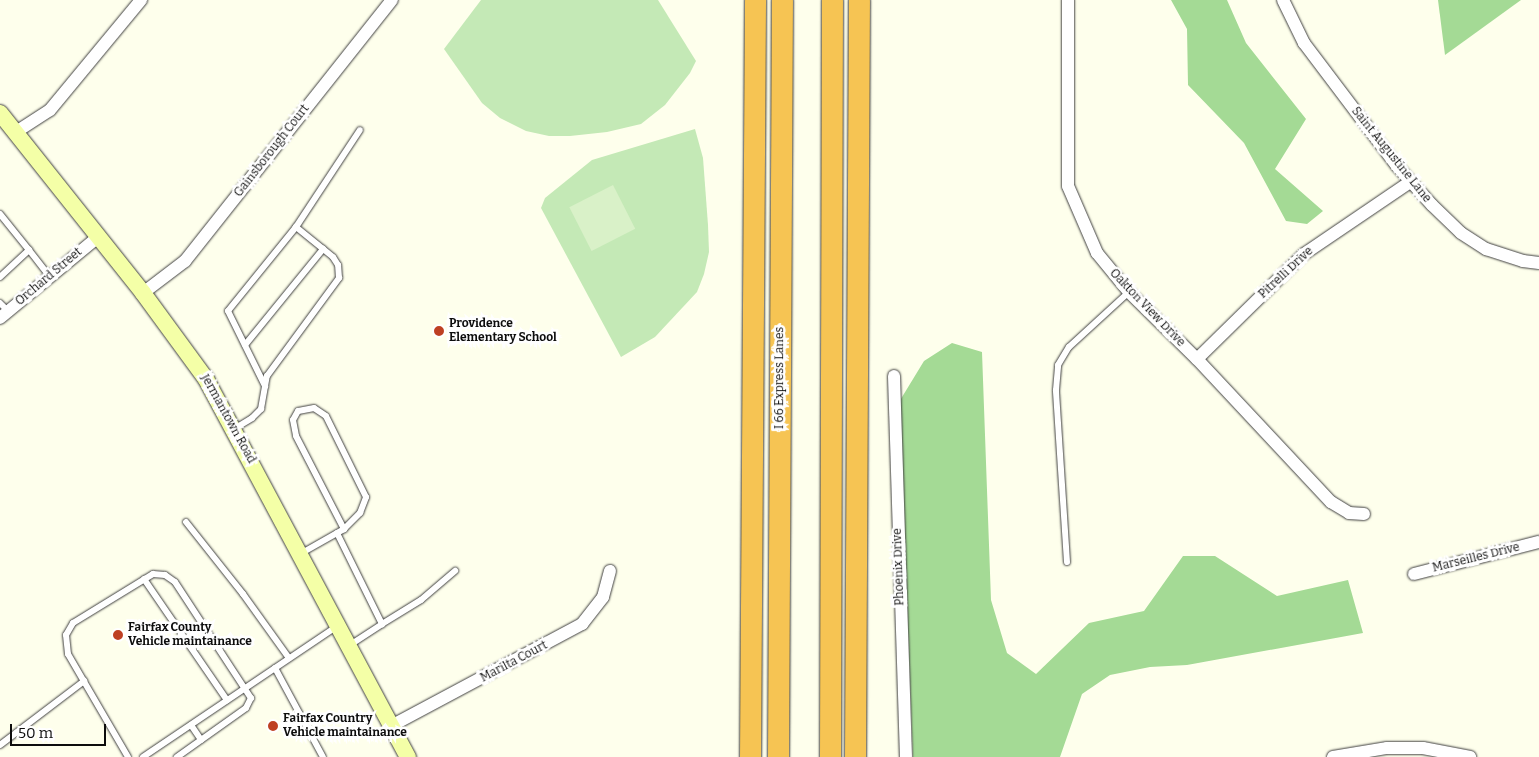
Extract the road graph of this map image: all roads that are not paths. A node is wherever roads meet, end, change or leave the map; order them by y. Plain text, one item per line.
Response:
1 (141, 0) edge
2 (392, 0) edge
3 (754, 0) edge
4 (782, 0) edge
5 (832, 0) edge
6 (859, 0) edge
7 (1068, 0) edge
8 (1283, 0) edge
9 (1, 116) edge
10 (360, 130) dead end
11 (16, 132) junction
12 (1410, 182) junction
13 (0, 214) edge
14 (296, 227) junction
15 (98, 237) junction
16 (323, 249) junction
17 (29, 250) junction
18 (1539, 263) edge
19 (0, 277) edge
20 (50, 277) junction
21 (1129, 292) junction
22 (143, 293) junction
23 (3, 311) edge
24 (245, 345) junction
25 (1197, 359) junction
26 (894, 376) dead end
27 (265, 386) junction
28 (234, 429) junction
29 (1364, 514) dead end
30 (186, 522) dead end
31 (344, 529) junction
32 (337, 533) junction
33 (1539, 542) edge
34 (300, 554) junction
35 (1068, 562) dead end
36 (455, 571) dead end
37 (610, 572) dead end
38 (1414, 574) dead end
39 (144, 579) junction
40 (382, 624) junction
41 (338, 626) junction
42 (349, 645) junction
43 (290, 658) junction
44 (275, 668) junction
45 (84, 681) junction
46 (246, 688) junction
47 (228, 700) junction
48 (190, 725) junction
49 (391, 726) junction
50 (202, 740) junction
51 (0, 745) edge
52 (323, 756) edge
53 (128, 757) edge
54 (143, 757) edge
55 (177, 757) edge
56 (408, 757) edge
57 (750, 757) edge
58 (778, 757) edge
59 (830, 757) edge
60 (855, 757) edge
61 (906, 757) edge
62 (1333, 757) edge
63 (1470, 757) edge

1 - 11 street
2 - 22 street, Gainsborough Court
3 - 57 highway
4 - 58 highway, I 66 Express Lanes
5 - 59 highway
6 - 60 highway
7 - 21 street, Oakton View Drive
8 - 12 street, Saint Augustine Lane
9 - 11 main road, Jermantown Road
10 - 14 lane
11 - 15 main road, Jermantown Road
12 - 18 street, Saint Augustine Lane
12 - 25 street, Pitrelli Drive
13 - 17 lane
14 - 16 lane
14 - 24 lane
15 - 20 street, Orchard Street
15 - 22 main road, Jermantown Road
16 - 24 lane
16 - 27 lane
17 - 19 lane
17 - 20 lane
20 - 23 street, Orchard Street
21 - 25 street, Oakton View Drive
21 - 35 lane
22 - 28 main road, Jermantown Road
24 - 27 lane
25 - 29 street, Oakton View Drive
26 - 61 street, Phoenix Drive
27 - 28 lane
28 - 34 main road, Jermantown Road
30 - 43 lane
31 - 31 lane
31 - 32 lane
32 - 34 lane
32 - 40 lane
33 - 38 street, Marseilles Drive
34 - 41 main road, Jermantown Road
36 - 40 lane
37 - 49 street, Marilta Court
39 - 45 lane
39 - 46 lane
39 - 47 lane
40 - 42 lane
41 - 42 main road, Jermantown Road
41 - 43 lane
42 - 49 main road, Jermantown Road
43 - 44 lane
44 - 46 lane
44 - 52 lane
45 - 51 lane
45 - 53 lane
46 - 47 lane
46 - 50 lane
47 - 48 lane
48 - 50 lane
48 - 54 lane
49 - 56 main road, Jermantown Road
50 - 55 lane
62 - 63 street

